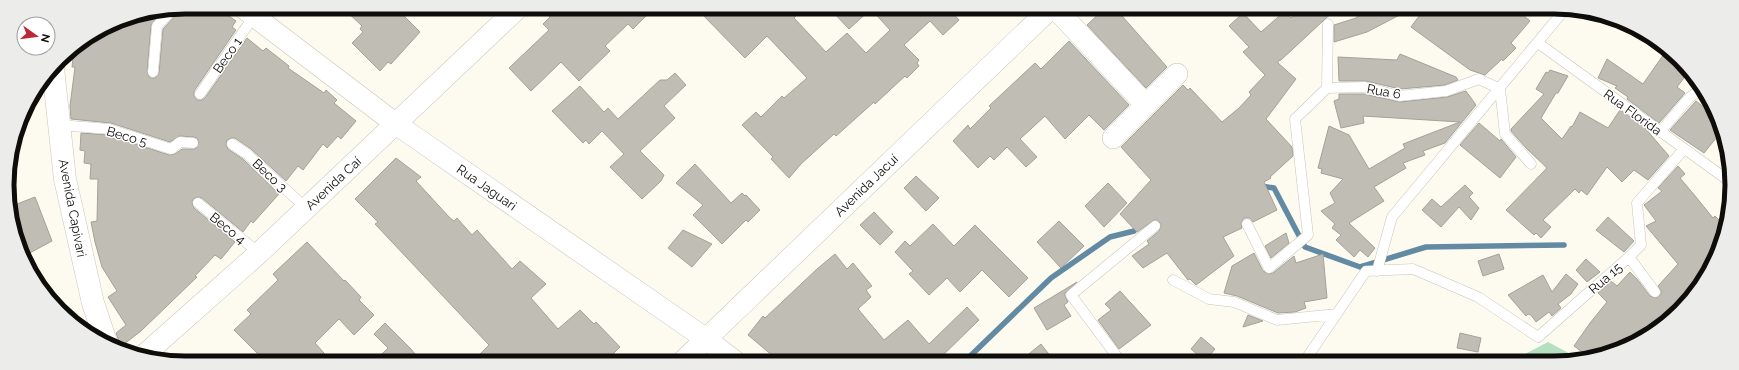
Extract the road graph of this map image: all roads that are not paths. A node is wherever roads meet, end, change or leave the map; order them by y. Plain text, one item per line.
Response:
1 (247, 14) edge
2 (251, 14) edge
3 (511, 14) edge
4 (1045, 14) edge
5 (1061, 14) edge
6 (1561, 14) edge
7 (168, 15) edge
8 (1328, 24) dead end
9 (1538, 43) junction
10 (153, 72) dead end
11 (1177, 74) dead end
12 (54, 75) edge
13 (1327, 88) junction
14 (1500, 89) junction
15 (1697, 92) edge
16 (200, 94) dead end
17 (1146, 105) junction
18 (396, 124) junction
19 (59, 125) junction
20 (1660, 132) junction
21 (1113, 138) dead end
22 (193, 143) dead end
23 (232, 144) dead end
24 (1684, 149) junction
25 (1531, 164) dead end
26 (1725, 178) edge
27 (198, 203) dead end
28 (306, 208) junction
29 (1247, 224) dead end
30 (1155, 226) dead end
31 (259, 253) junction
32 (1629, 257) junction
33 (1377, 271) junction
34 (1173, 280) dead end
35 (1655, 292) dead end
36 (1337, 314) junction
37 (104, 335) edge
38 (706, 339) junction
39 (148, 352) edge
40 (688, 356) edge
41 (728, 356) edge
42 (1117, 356) edge
43 (1307, 356) edge

1 - 16 lane, Beco 1
2 - 18 street, Rua Jaguari
3 - 18 street, Avenida Caí
4 - 38 street, Avenida Jacuí
5 - 17 street
6 - 9 lane
7 - 10 lane
8 - 13 lane
9 - 14 lane
9 - 20 lane, Rua Florida
11 - 17 street
12 - 19 street, Avenida Capivari
13 - 14 lane, Rua 6
13 - 29 lane
14 - 25 lane
14 - 33 lane
15 - 20 lane
17 - 21 street
18 - 28 street, Avenida Caí
18 - 38 street, Rua Jaguari
19 - 22 lane, Beco 5
19 - 37 street, Avenida Capivari
20 - 24 lane, Rua Florida
23 - 28 lane, Beco 3
24 - 26 lane, Rua Florida
24 - 32 lane, Rua 15
27 - 31 lane, Beco 4
28 - 31 street, Avenida Caí
30 - 42 lane
31 - 39 street, Avenida Caí
32 - 33 lane, Rua 15
32 - 35 lane
33 - 36 lane
34 - 36 lane
36 - 43 lane
38 - 40 street, Avenida Jacuí
38 - 41 street, Rua Jaguari

